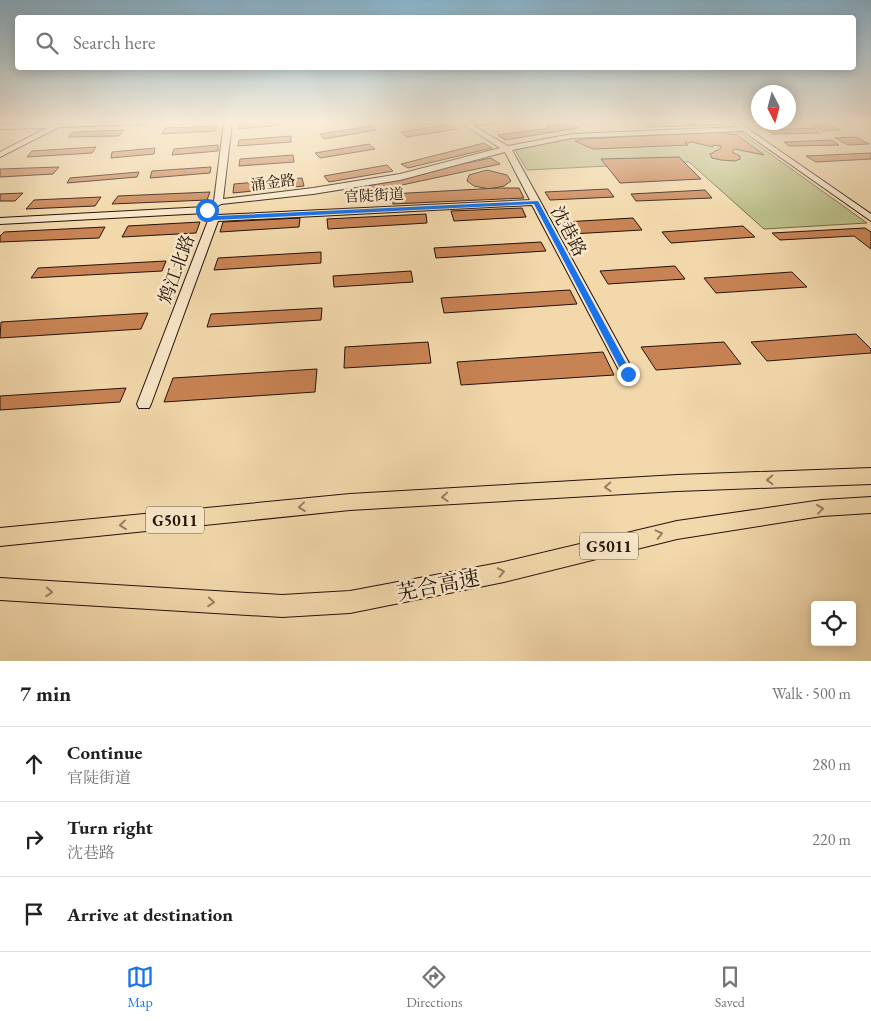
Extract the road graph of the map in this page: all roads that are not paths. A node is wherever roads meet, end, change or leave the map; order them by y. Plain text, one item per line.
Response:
1 (224, 153) edge
2 (492, 153) edge
3 (509, 153) edge
4 (779, 153) edge
5 (218, 202) junction
6 (536, 202) junction
7 (210, 214) junction
8 (871, 218) edge
9 (0, 221) edge
10 (628, 374) dead end
11 (144, 404) dead end
12 (871, 476) edge
13 (871, 505) edge
14 (0, 537) edge
15 (0, 589) edge

1 - 5 street
2 - 5 street, 涌金路
3 - 6 street, 沈巷路
4 - 8 street
5 - 7 street
6 - 7 street, 官陡街道
6 - 10 street, 沈巷路
7 - 9 street, 官陡街道
7 - 11 street, 鸩江北路
12 -> 14 highway, G5011
15 -> 13 highway, 芜合高速 / G5011

